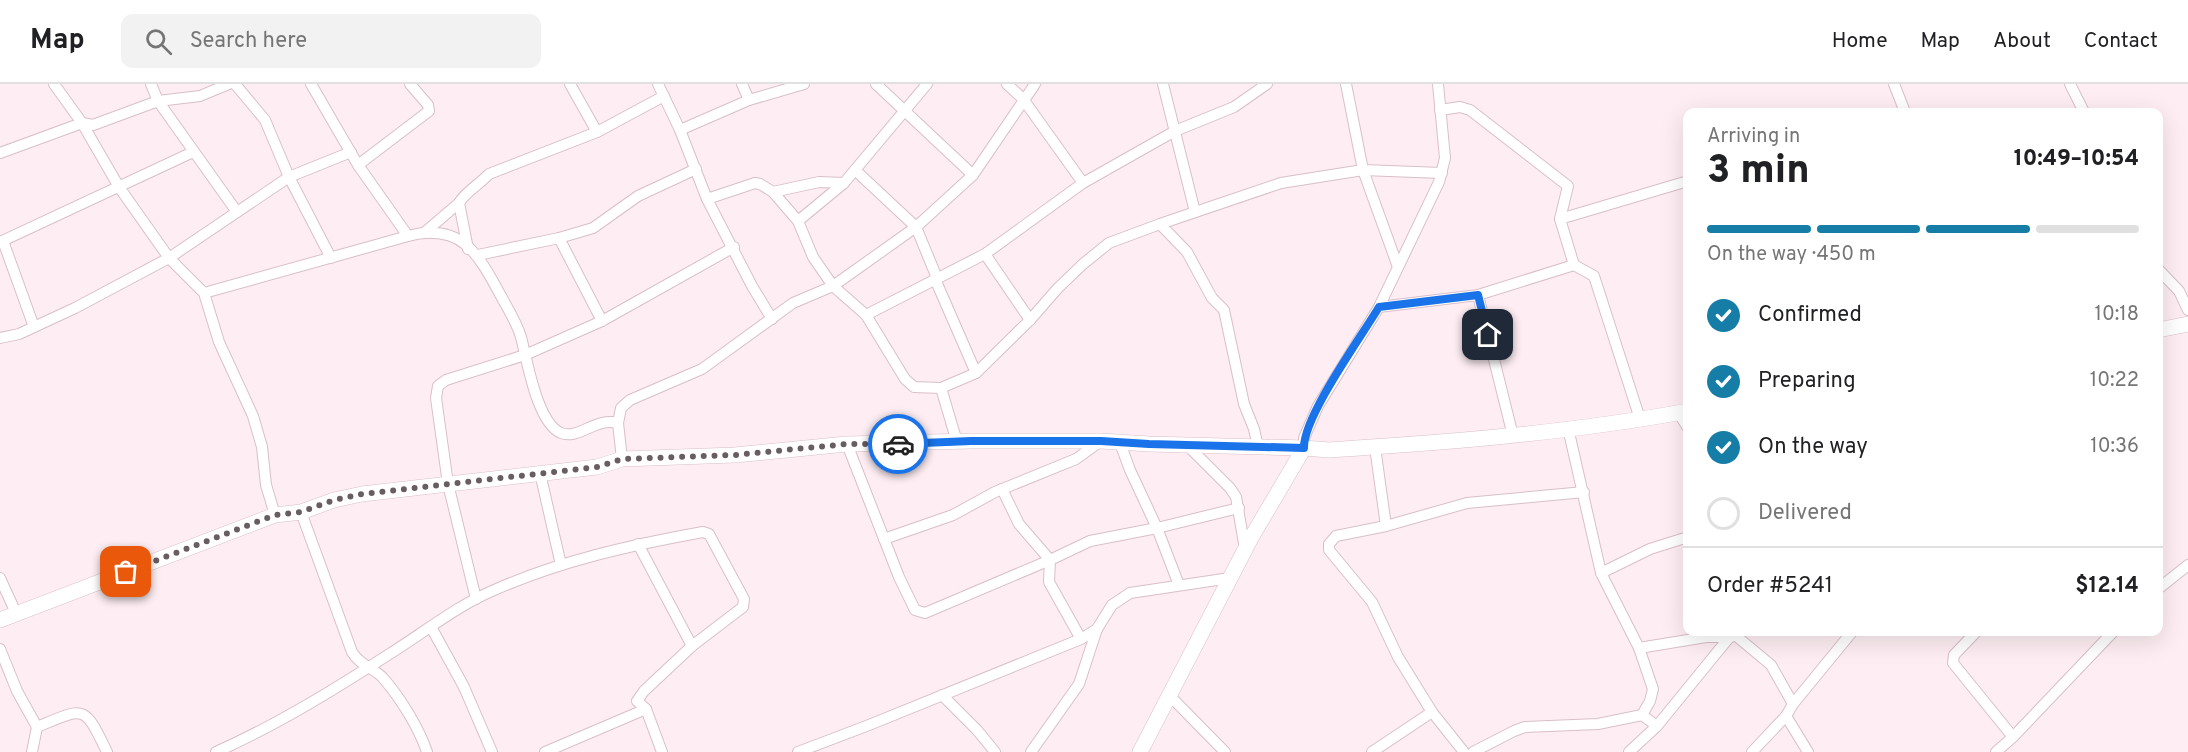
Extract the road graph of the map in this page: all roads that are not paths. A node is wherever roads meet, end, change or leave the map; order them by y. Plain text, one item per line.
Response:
1 (54, 84) edge
2 (151, 84) edge
3 (229, 84) edge
4 (235, 84) edge
5 (311, 84) edge
6 (410, 84) edge
7 (570, 84) edge
8 (658, 84) edge
9 (742, 84) edge
10 (804, 84) edge
11 (876, 84) edge
12 (927, 84) edge
13 (1007, 84) edge
14 (1035, 84) edge
15 (1163, 84) edge
16 (1267, 84) edge
17 (1346, 84) edge
18 (1438, 84) edge
19 (1894, 84) edge
20 (2070, 84) edge
21 (664, 96) junction
22 (1023, 99) junction
23 (749, 100) junction
24 (158, 102) junction
25 (1903, 108) edge
26 (2082, 108) edge
27 (1440, 110) junction
28 (903, 111) junction
29 (82, 123) junction
30 (680, 130) junction
31 (1175, 131) junction
32 (597, 132) junction
33 (193, 152) junction
34 (351, 152) junction
35 (0, 153) edge
36 (358, 165) junction
37 (696, 169) junction
38 (855, 170) junction
39 (1363, 170) junction
40 (1442, 173) junction
41 (973, 175) junction
42 (289, 177) junction
43 (1683, 182) edge
44 (844, 183) junction
45 (1083, 183) junction
46 (119, 187) junction
47 (773, 192) junction
48 (707, 200) junction
49 (459, 203) junction
50 (237, 212) junction
51 (1195, 212) junction
52 (1560, 219) junction
53 (798, 221) junction
54 (1160, 224) junction
55 (916, 227) junction
56 (425, 232) junction
57 (408, 236) junction
58 (559, 238) junction
59 (2, 242) edge
60 (734, 247) junction
61 (473, 252) junction
62 (985, 254) junction
63 (169, 258) junction
64 (331, 258) junction
65 (1574, 265) junction
66 (1398, 267) junction
67 (2163, 274) edge
68 (936, 279) junction
69 (833, 285) junction
70 (204, 293) junction
71 (1478, 295) junction
72 (1379, 307) junction
73 (2188, 310) edge
74 (866, 315) junction
75 (772, 319) junction
76 (1030, 320) junction
77 (602, 321) junction
78 (2188, 324) edge
79 (34, 327) junction
80 (2163, 329) edge
81 (0, 338) edge
82 (525, 355) junction
83 (976, 373) junction
84 (941, 388) junction
85 (1683, 411) edge
86 (1640, 419) junction
87 (618, 423) junction
88 (1568, 429) junction
89 (1513, 436) junction
90 (1101, 441) junction
91 (957, 442) junction
92 (1120, 442) junction
93 (847, 444) junction
94 (1187, 445) junction
95 (1258, 447) junction
96 (1375, 447) junction
97 (1304, 448) junction
98 (622, 459) junction
99 (540, 473) junction
100 (448, 484) junction
101 (1002, 489) junction
102 (1584, 492) junction
103 (1239, 508) junction
104 (301, 512) junction
105 (275, 515) junction
106 (1386, 526) junction
107 (1157, 528) junction
108 (884, 539) junction
109 (1683, 539) edge
110 (638, 544) junction
111 (1245, 549) junction
112 (1050, 560) junction
113 (561, 565) junction
114 (2188, 565) edge
115 (1601, 573) junction
116 (0, 578) edge
117 (1230, 578) junction
118 (1179, 585) junction
119 (2163, 585) edge
120 (476, 599) junction
121 (16, 613) junction
122 (0, 620) edge
123 (431, 627) junction
124 (1097, 629) junction
125 (1710, 636) edge
126 (1730, 636) edge
127 (1736, 636) edge
128 (1849, 636) edge
129 (1972, 636) edge
130 (2109, 636) edge
131 (1080, 639) junction
132 (692, 646) junction
133 (1639, 648) junction
134 (0, 649) edge
135 (368, 668) junction
136 (942, 695) junction
137 (1169, 695) junction
138 (1793, 704) junction
139 (646, 709) junction
140 (1432, 712) junction
141 (1642, 715) junction
142 (1786, 716) junction
143 (1657, 726) junction
144 (37, 727) junction
145 (2013, 737) junction
146 (32, 752) edge
147 (107, 752) edge
148 (216, 752) edge
149 (427, 752) edge
150 (492, 752) edge
151 (545, 752) edge
152 (662, 752) edge
153 (798, 752) edge
154 (995, 752) edge
155 (1031, 752) edge
156 (1140, 752) edge
157 (1225, 752) edge
158 (1372, 752) edge
159 (1464, 752) edge
160 (1473, 752) edge
161 (1629, 752) edge
162 (1752, 752) edge
163 (1808, 752) edge
164 (1996, 752) edge

1 - 29 street
2 - 24 street
3 - 24 street
4 - 42 street
5 - 34 street
6 - 36 street
7 - 32 street
8 - 21 street
9 - 23 street
10 - 23 street
11 - 28 street
12 - 28 street
13 - 22 street
14 - 22 street
15 - 31 street
16 - 31 street
17 - 39 street
18 - 27 street
19 - 25 street
20 - 26 street
21 - 30 street
21 - 32 street
22 - 41 street
22 - 45 street
23 - 30 street
24 - 29 street
24 - 33 street
27 - 40 street
27 - 52 street
28 - 38 street
28 - 41 street
29 - 35 street
29 - 46 street
30 - 37 street
31 - 45 street
31 - 51 street
32 - 49 street
33 - 46 street
33 - 50 street
34 - 36 street
34 - 42 street
36 - 57 street
37 - 48 street
37 - 58 street
38 - 44 street
38 - 55 street
39 - 40 street
39 - 51 street
39 - 66 street
40 - 66 street
41 - 55 street
42 - 50 street
42 - 64 street
43 - 52 street
44 - 47 street
44 - 53 street
45 - 62 street
46 - 59 street
46 - 63 street
47 - 48 street
47 - 53 street
48 - 60 street
49 - 56 street
49 - 61 street
50 - 63 street
51 - 54 street
52 - 65 street
53 - 69 street
54 - 76 street
54 - 95 street
55 - 68 street
55 - 69 street
56 - 57 street
56 - 61 street
57 - 64 street
58 - 61 street
58 - 77 street
59 - 79 street
60 - 75 street
60 - 77 street
61 - 82 street
62 - 68 street
62 - 76 street
63 - 70 street
63 - 79 street
64 - 70 street
65 - 71 street
65 - 86 street
66 - 72 street
67 - 73 street
68 - 74 street
68 - 83 street
69 - 74 street
69 - 75 street
70 - 105 street
71 - 72 street
71 - 89 street
72 - 97 street
74 - 84 street
75 - 87 street
76 - 83 street
77 - 82 street
78 - 80 street
79 - 81 street
82 - 87 street
82 - 100 street
83 - 84 street
84 - 91 street
85 - 86 street
86 - 88 street
87 - 98 street
88 - 89 street
88 - 102 street
89 - 96 street
90 - 91 street
90 - 92 street
90 - 101 street
91 - 93 street
92 - 94 street
92 - 107 street
93 - 98 street
93 - 108 street
94 - 95 street
94 - 103 street
95 - 97 street
96 - 97 street
96 - 106 street
97 - 111 street
98 - 99 street
99 - 100 street
99 - 113 street
100 - 104 street
100 - 120 street
101 - 108 street
101 - 112 street
102 - 106 street
102 - 115 street
103 - 107 street
103 - 111 street
104 - 105 street
104 - 135 street
105 - 121 street
106 - 140 street
107 - 112 street
107 - 118 street
108 - 112 street
109 - 115 street
110 - 113 street
110 - 132 street
110 - 132 street
111 - 117 street
112 - 131 street
113 - 120 street
114 - 119 street
115 - 133 street
116 - 121 street
117 - 118 street
117 - 137 street
118 - 124 street
120 - 123 street
121 - 122 street
123 - 135 street
123 - 150 street
124 - 131 street
124 - 155 street
125 - 133 street
126 - 143 street
127 - 138 street
128 - 138 street
129 - 145 street
130 - 145 street
131 - 136 street
132 - 139 street
133 - 141 street
134 - 144 street
135 - 148 street
135 - 149 street
136 - 153 street
136 - 154 street
137 - 156 street
137 - 157 street
138 - 142 street
139 - 151 street
139 - 152 street
140 - 158 street
140 - 159 street
141 - 143 street
141 - 160 street
142 - 162 street
142 - 163 street
143 - 161 street
144 - 146 street
144 - 147 street
145 - 164 street

